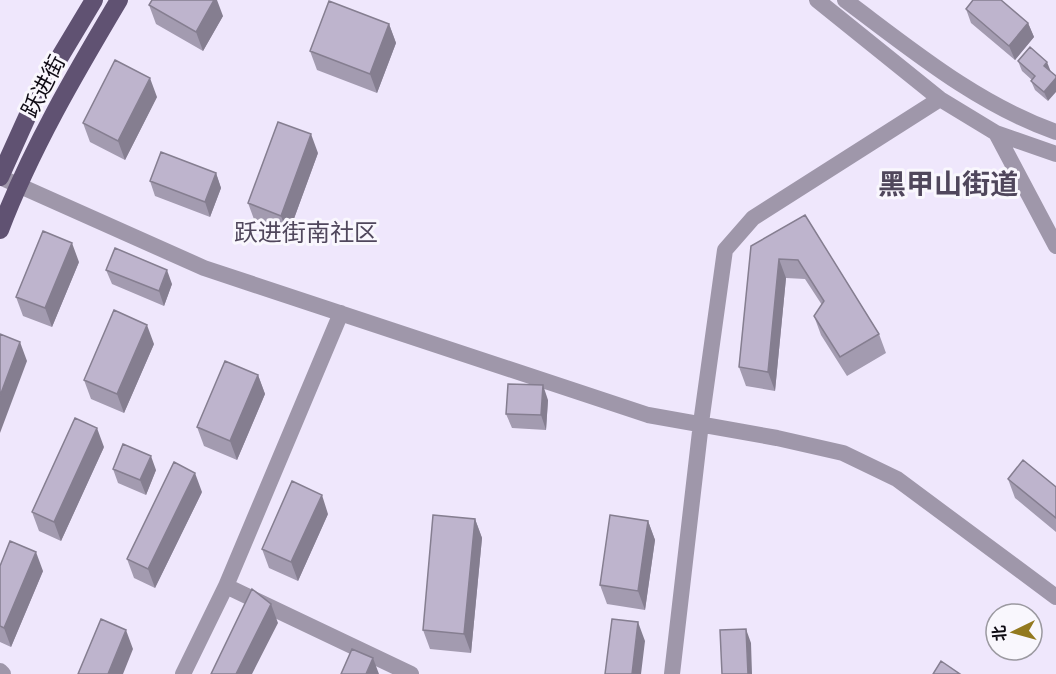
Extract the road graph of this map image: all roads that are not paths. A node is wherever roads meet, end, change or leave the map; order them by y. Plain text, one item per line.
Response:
1 (94, 0) edge
2 (119, 0) edge
3 (817, 0) edge
4 (845, 0) edge
5 (939, 99) junction
6 (1056, 132) edge
7 (996, 133) junction
8 (1056, 154) edge
9 (0, 177) edge
10 (18, 184) junction
11 (0, 230) edge
12 (1056, 246) edge
13 (341, 314) junction
14 (701, 423) junction
15 (226, 586) junction
16 (1056, 597) edge
17 (183, 674) edge
18 (411, 674) edge
19 (672, 674) edge

1 - 9 main road, 跃进街
2 - 10 main road, 跃进街
3 - 5 street
4 - 6 street
5 - 7 street
5 - 14 street
7 - 8 street
7 - 12 street
9 - 10 street
10 - 11 main road, 跃进街
10 - 13 street
13 - 14 street
13 - 15 street
14 - 16 street
14 - 19 street
15 - 17 street
15 - 18 street

